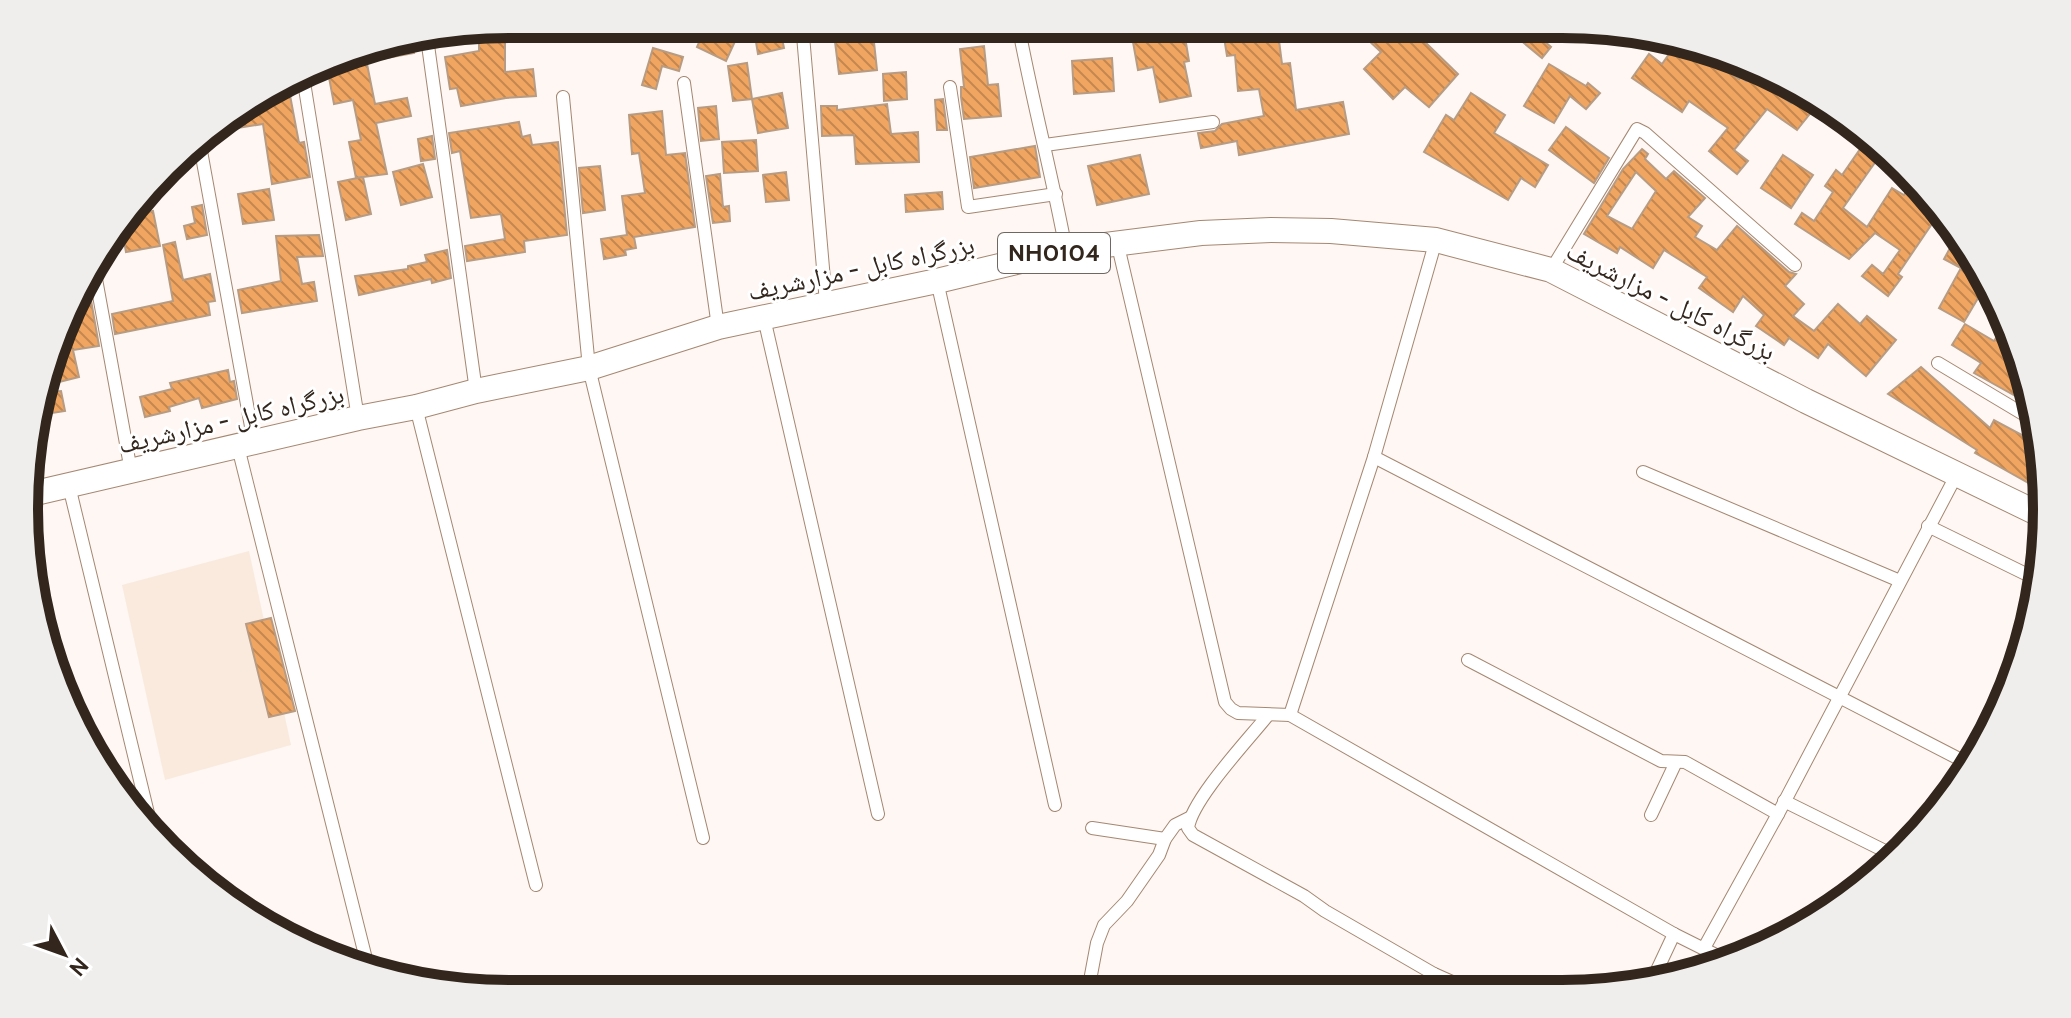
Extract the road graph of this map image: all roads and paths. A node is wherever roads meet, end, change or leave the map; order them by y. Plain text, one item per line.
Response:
1 (803, 38) edge
2 (1020, 38) edge
3 (428, 45) edge
4 (684, 83) dead end
5 (305, 85) edge
6 (950, 87) dead end
7 (563, 97) dead end
8 (1213, 122) dead end
9 (1045, 145) junction
10 (201, 153) edge
11 (1056, 194) junction
12 (1436, 240) junction
13 (1118, 246) junction
14 (1066, 250) junction
15 (1795, 265) dead end
16 (1551, 270) junction
17 (937, 281) junction
18 (97, 282) edge
19 (826, 303) junction
20 (764, 318) junction
21 (718, 327) junction
22 (1938, 363) dead end
23 (589, 368) junction
24 (476, 391) junction
25 (416, 407) junction
26 (2023, 414) edge
27 (358, 418) junction
28 (246, 445) junction
29 (1374, 457) junction
30 (131, 471) junction
31 (1643, 472) dead end
32 (1957, 474) junction
33 (69, 486) junction
34 (39, 492) edge
35 (2033, 505) edge
36 (1928, 526) junction
37 (2028, 575) edge
38 (1900, 581) junction
39 (1468, 660) dead end
40 (1839, 695) junction
41 (1268, 715) junction
42 (1290, 715) junction
43 (1961, 760) edge
44 (1676, 762) junction
45 (1784, 801) junction
46 (1055, 805) dead end
47 (147, 811) edge
48 (878, 814) dead end
49 (1778, 814) junction
50 (1651, 815) dead end
51 (1189, 818) junction
52 (1092, 828) dead end
53 (703, 838) dead end
54 (1165, 839) junction
55 (1885, 851) edge
56 (536, 885) dead end
57 (1674, 934) junction
58 (1704, 948) junction
59 (1715, 954) edge
60 (366, 957) edge
61 (1657, 970) edge
62 (1434, 974) junction
63 (1090, 980) edge
64 (1429, 980) edge
65 (1448, 980) edge

1 - 19 street
2 - 9 street
3 - 24 street
4 - 21 street
5 - 27 street
6 - 11 street
7 - 23 street
8 - 9 street
9 - 11 street
10 - 28 street
11 - 14 street
12 - 13 highway, بزرگراه کابل - مزارشریف / NH0104
12 - 16 highway, بزرگراه کابل - مزارشریف / NH0104
12 - 29 street
13 - 14 highway, بزرگراه کابل - مزارشریف / NH0104
13 - 41 street
14 - 17 highway, بزرگراه کابل - مزارشریف / NH0104
15 - 16 street
16 - 32 highway, بزرگراه کابل - مزارشریف / NH0104
17 - 19 highway, بزرگراه کابل - مزارشریف / NH0104
17 - 46 street
18 - 30 street
19 - 20 highway, بزرگراه کابل - مزارشریف / NH0104
20 - 21 highway, بزرگراه کابل - مزارشریف / NH0104
20 - 48 street
21 - 23 highway, بزرگراه کابل - مزارشریف / NH0104
22 - 26 street
23 - 24 highway, بزرگراه کابل - مزارشریف / NH0104
23 - 53 street
24 - 25 highway, بزرگراه کابل - مزارشریف / NH0104
25 - 27 highway, بزرگراه کابل - مزارشریف / NH0104
25 - 56 street
27 - 28 highway, بزرگراه کابل - مزارشریف / NH0104
28 - 30 highway, بزرگراه کابل - مزارشریف / NH0104
28 - 60 street
29 - 40 street
29 - 42 street
30 - 33 highway, بزرگراه کابل - مزارشریف / NH0104
31 - 38 street
32 - 35 highway, بزرگراه کابل - مزارشریف / NH0104
32 - 36 street
33 - 34 highway, بزرگراه کابل - مزارشریف / NH0104
33 - 47 street
36 - 37 street
36 - 38 street
38 - 40 street
39 - 44 street
40 - 43 street
40 - 45 street
41 - 42 street
41 - 51 street
42 - 57 street
44 - 49 street
44 - 50 street
45 - 49 street
45 - 55 street
49 - 58 street
51 - 54 street
51 - 62 street
52 - 54 street
54 - 63 street
57 - 58 street
57 - 61 street
58 - 59 street
62 - 64 street
62 - 65 street

